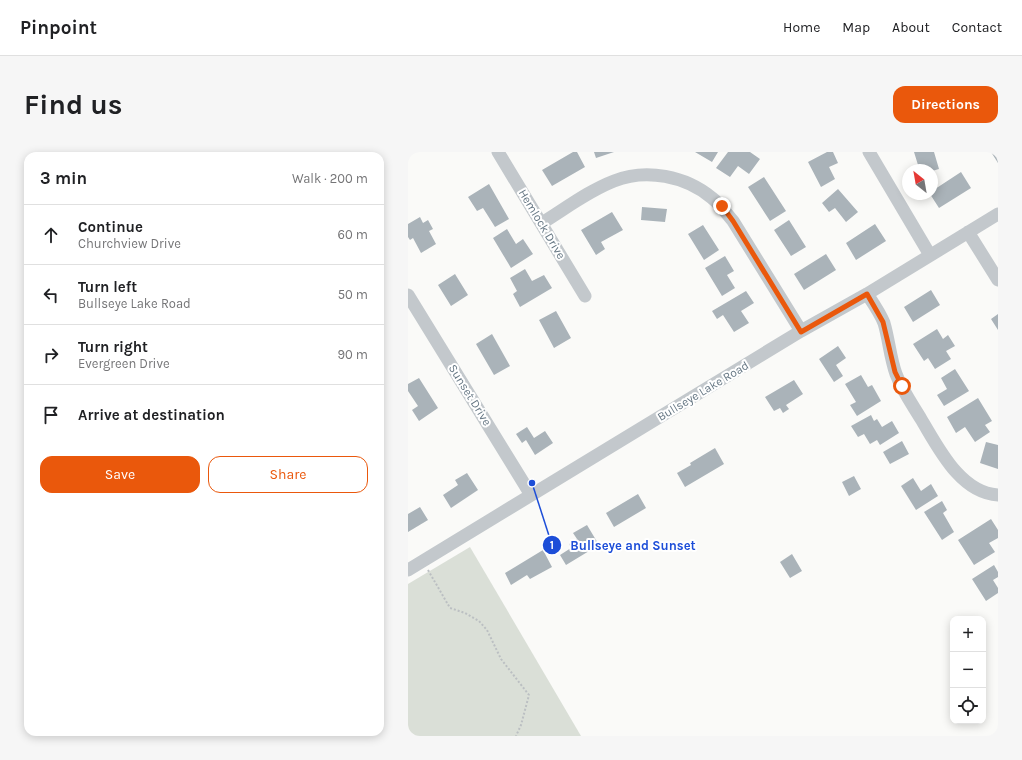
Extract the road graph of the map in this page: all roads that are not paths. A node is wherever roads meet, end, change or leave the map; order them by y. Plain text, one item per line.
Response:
1 (498, 152) edge
2 (869, 152) edge
3 (998, 214) edge
4 (542, 223) junction
5 (968, 232) junction
6 (930, 255) junction
7 (998, 280) edge
8 (408, 294) edge
9 (867, 294) junction
10 (585, 296) dead end
11 (801, 332) junction
12 (531, 495) junction
13 (998, 495) edge
14 (408, 570) edge

1 - 4 street, Hemlock Drive
2 - 6 street
3 - 5 street, Bullseye Lake Road
4 - 10 street, Hemlock Drive
4 - 11 street
5 - 6 street, Bullseye Lake Road
5 - 7 street
6 - 9 street, Bullseye Lake Road
8 - 12 street, Sunset Drive
9 - 11 street, Bullseye Lake Road
9 - 13 street
11 - 12 street, Bullseye Lake Road
12 - 14 street, Bullseye Lake Road

